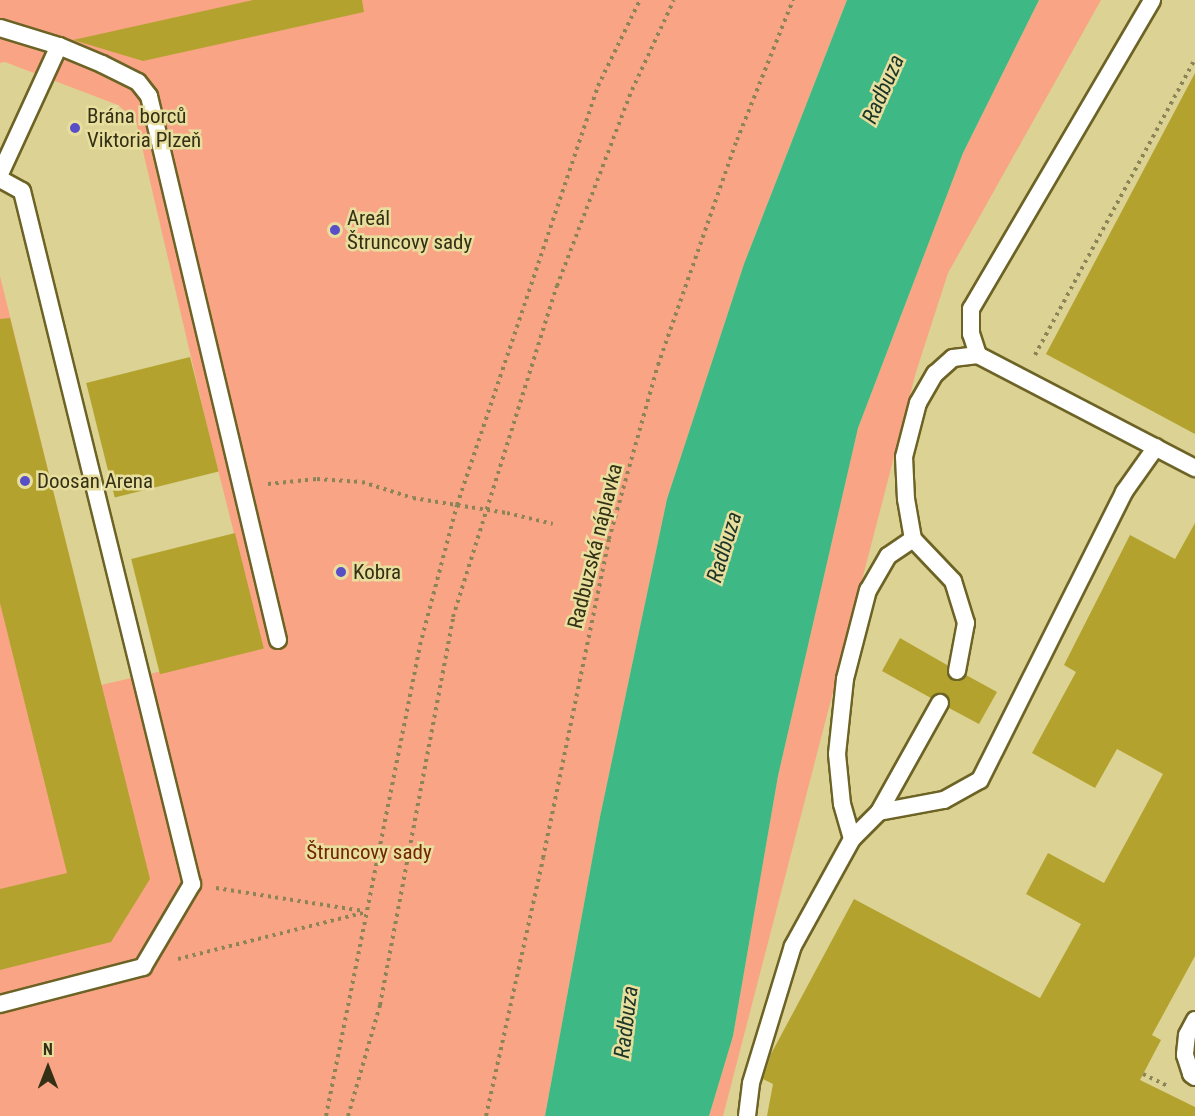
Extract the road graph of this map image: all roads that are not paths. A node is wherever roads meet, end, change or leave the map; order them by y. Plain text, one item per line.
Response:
1 (1152, 0) edge
2 (0, 28) edge
3 (59, 46) junction
4 (0, 174) edge
5 (0, 179) edge
6 (978, 356) junction
7 (1156, 447) junction
8 (1195, 468) edge
9 (913, 539) junction
10 (278, 640) dead end
11 (957, 670) dead end
12 (940, 703) dead end
13 (879, 812) junction
14 (852, 840) junction
15 (0, 1004) edge
16 (1195, 1020) edge
17 (1195, 1077) edge
18 (747, 1116) edge

1 - 6 lane
2 - 3 lane
3 - 4 lane
3 - 10 lane
5 - 15 lane
6 - 7 lane
6 - 9 lane
7 - 8 lane
7 - 13 lane
9 - 11 lane
9 - 14 lane
12 - 13 lane
13 - 14 lane
14 - 18 lane
16 - 17 lane

